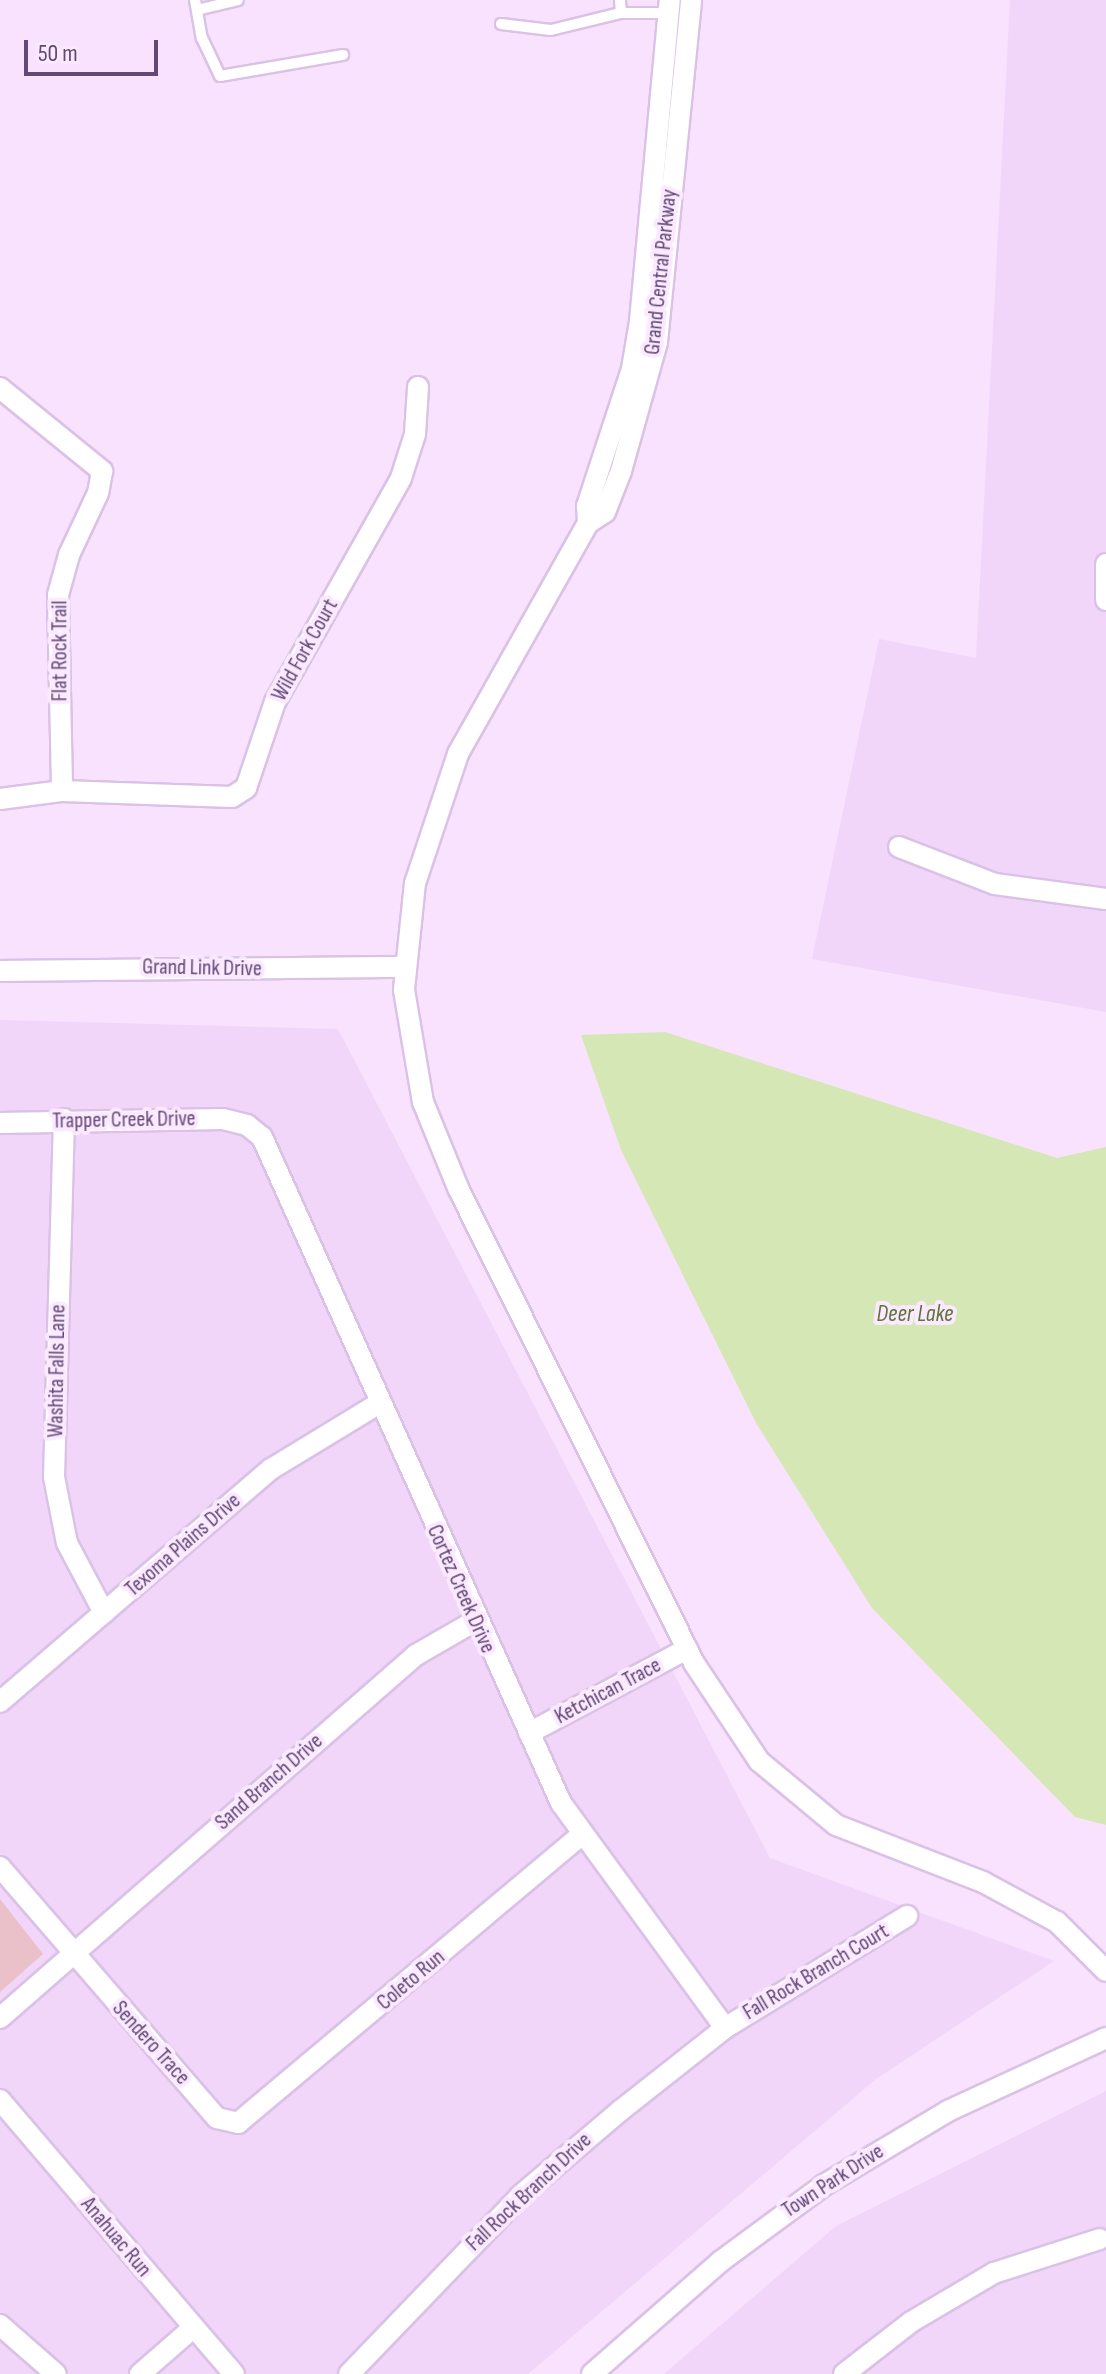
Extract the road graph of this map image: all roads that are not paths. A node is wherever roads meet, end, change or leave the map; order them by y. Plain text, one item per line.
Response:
1 (238, 0) edge
2 (620, 0) edge
3 (691, 0) edge
4 (196, 5) edge
5 (669, 7) edge
6 (621, 13) junction
7 (501, 24) dead end
8 (343, 55) dead end
9 (657, 240) junction
10 (418, 387) dead end
11 (0, 388) edge
12 (1106, 564) edge
13 (1106, 600) edge
14 (62, 791) junction
15 (0, 799) edge
16 (899, 847) dead end
17 (1106, 899) edge
18 (404, 967) junction
19 (0, 971) edge
20 (64, 1119) junction
21 (0, 1123) edge
22 (247, 1125) joint
23 (378, 1404) junction
24 (104, 1613) junction
25 (475, 1621) junction
26 (687, 1649) junction
27 (0, 1702) edge
28 (529, 1733) junction
29 (582, 1834) junction
30 (0, 1867) edge
31 (907, 1916) dead end
32 (70, 1953) junction
33 (1106, 1971) edge
34 (0, 2018) edge
35 (725, 2028) junction
36 (1106, 2038) edge
37 (0, 2100) edge
38 (238, 2123) joint
39 (1100, 2239) dead end
40 (0, 2325) edge
41 (193, 2328) junction
42 (56, 2374) edge
43 (140, 2374) edge
44 (234, 2374) edge
45 (349, 2374) edge
46 (592, 2374) edge
47 (844, 2374) edge

1 - 4 lane
2 - 6 lane
3 - 9 street, Grand Central Parkway
4 - 8 lane
5 - 6 lane
5 - 9 street, Grand Central Parkway
6 - 7 lane
9 - 18 street, Grand Central Parkway
10 - 14 street, Wild Fork Court
11 - 14 street, Flat Rock Trail
12 - 13 street
14 - 15 street, Wild Fork Court
16 - 17 street
18 - 19 street, Grand Link Drive
18 - 26 street
20 - 21 street, Trapper Creek Drive
20 - 22 street, Trapper Creek Drive
20 - 24 street, Washita Falls Lane
22 - 23 street, Cortez Creek Drive
23 - 24 street, Texoma Plains Drive
23 - 25 street, Cortez Creek Drive
24 - 27 street, Texoma Plains Drive
25 - 28 street, Cortez Creek Drive
25 - 32 street, Sand Branch Drive
26 - 28 street, Ketchican Trace
26 - 33 street
28 - 29 street, Cortez Creek Drive
29 - 35 street, Cortez Creek Drive
29 - 38 street, Coleto Run
30 - 32 street, Sendero Trace
31 - 35 street, Fall Rock Branch Court
32 - 34 street, Sand Branch Drive
32 - 38 street, Sendero Trace
35 - 45 street, Fall Rock Branch Drive
36 - 46 street, Town Park Drive
37 - 41 street, Anahuac Run
39 - 47 street
40 - 42 street
41 - 43 street
41 - 44 street, Anahuac Run

